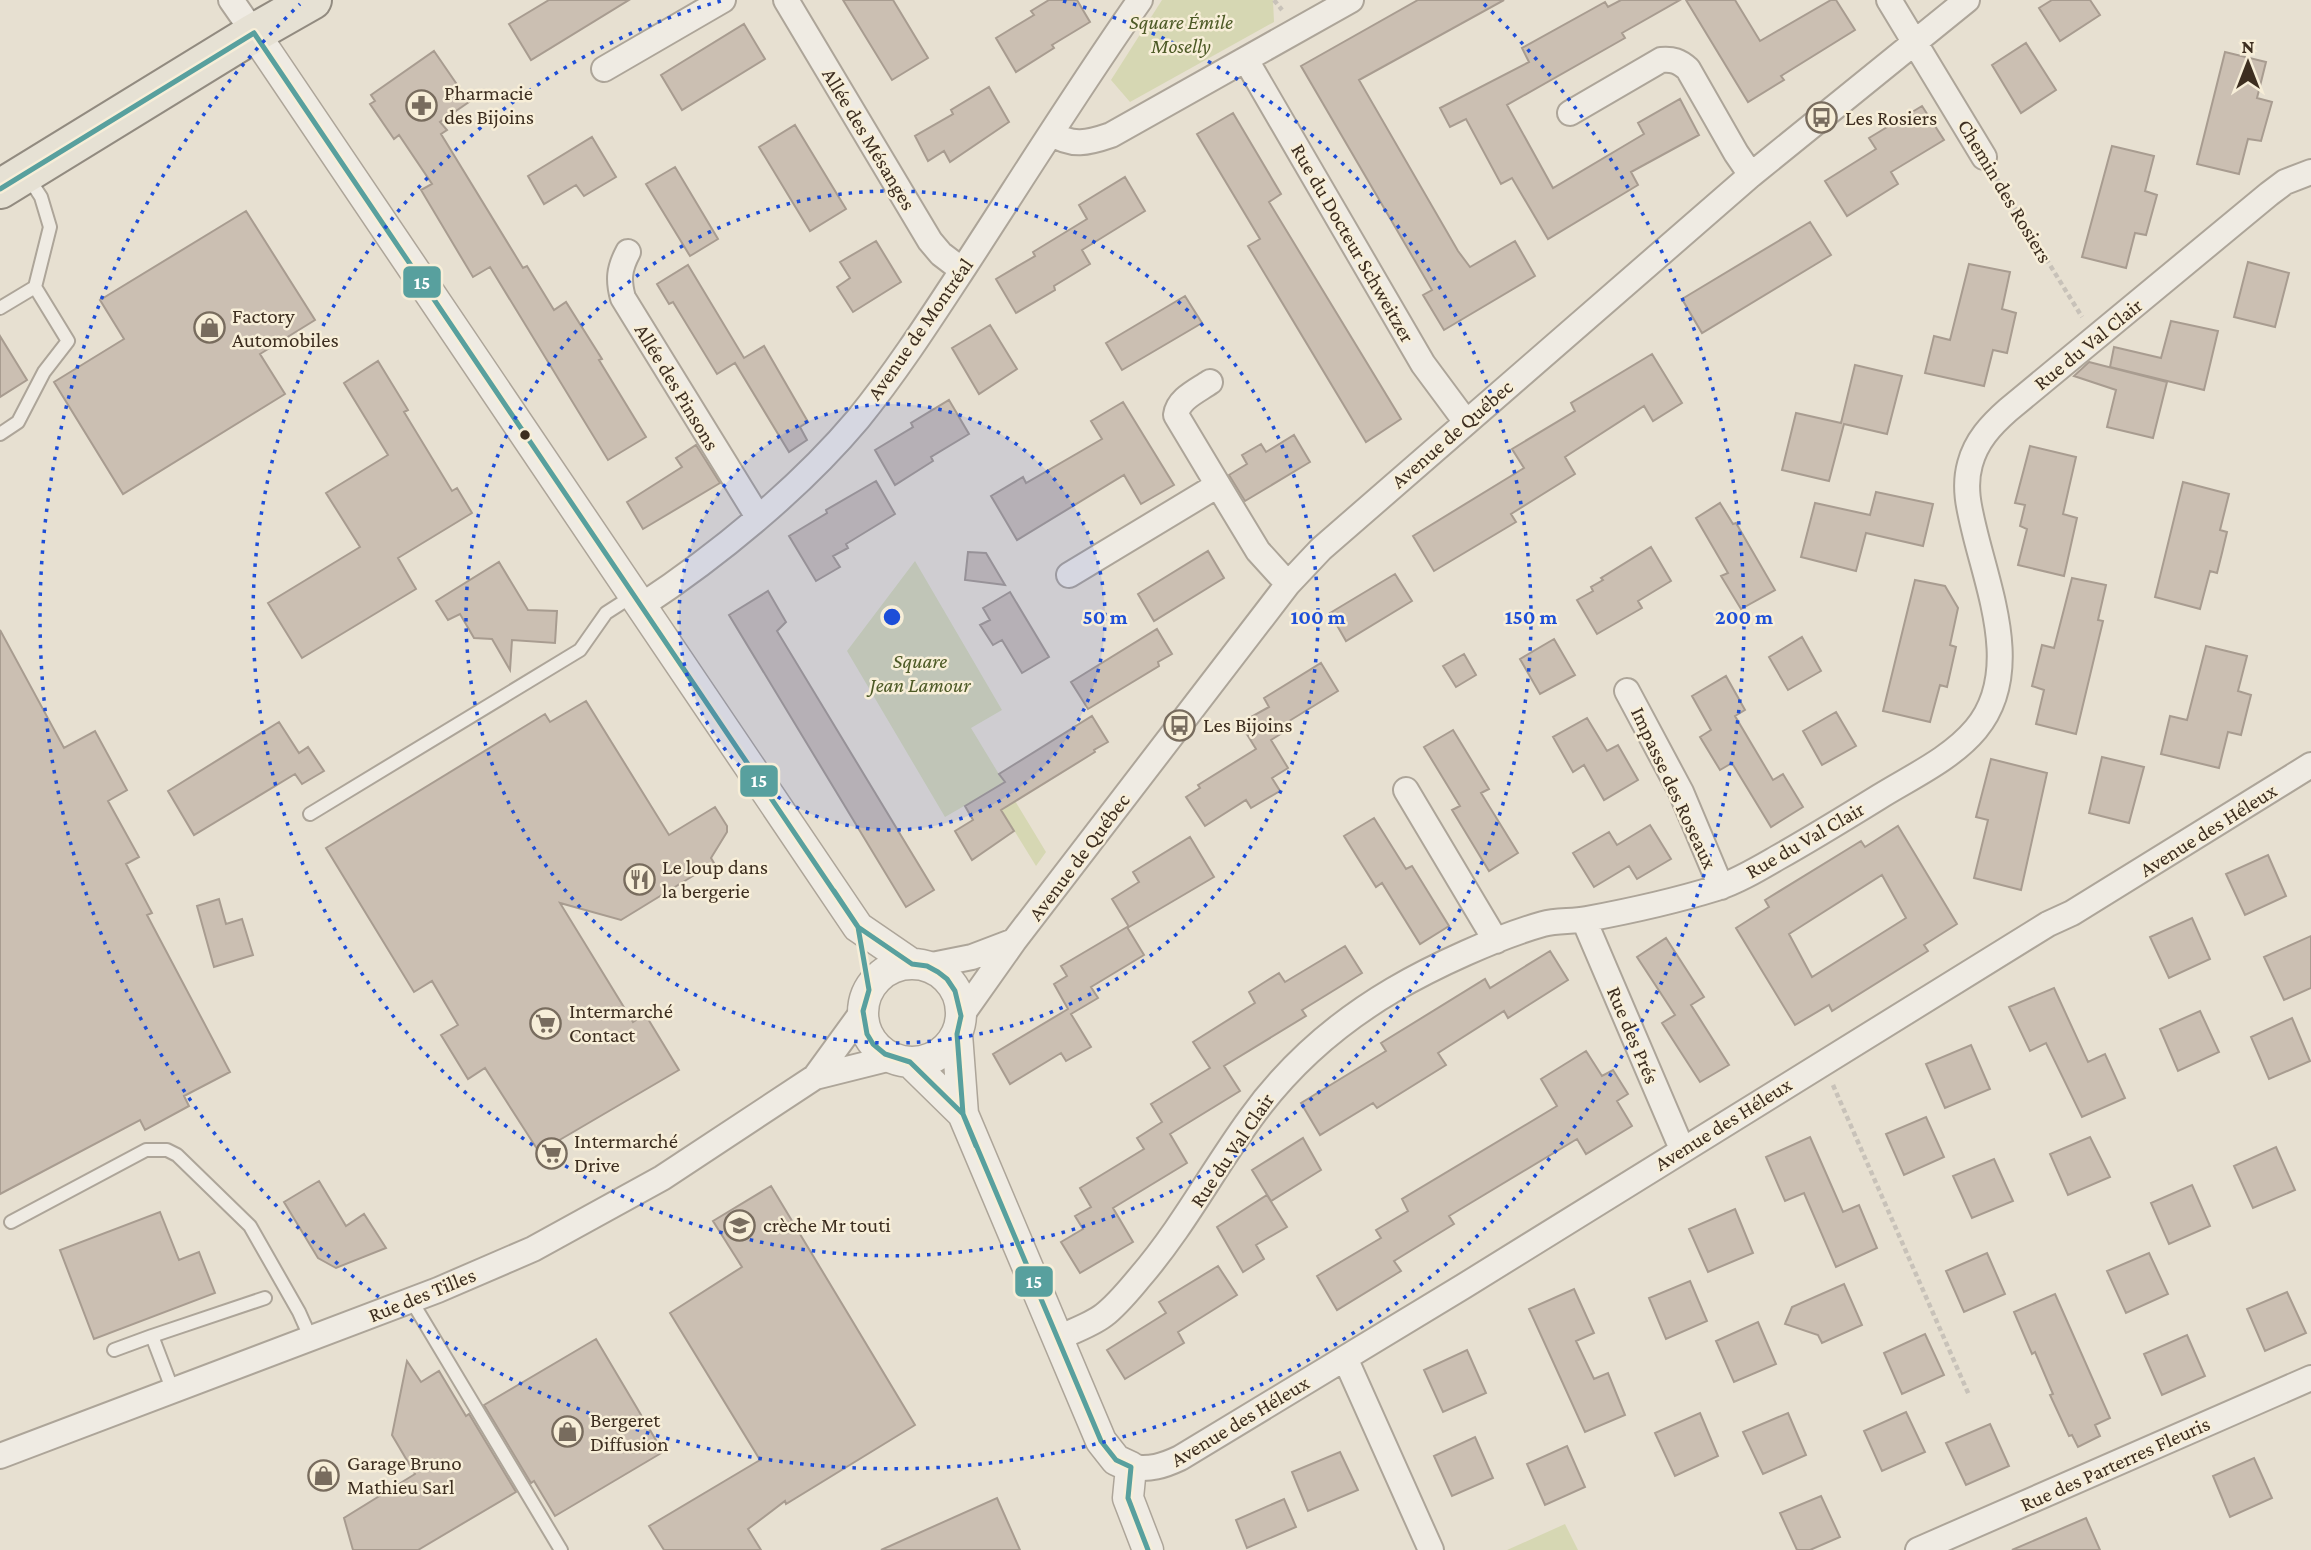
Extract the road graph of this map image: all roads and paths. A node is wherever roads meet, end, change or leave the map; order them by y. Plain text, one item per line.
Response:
1 (231, 0) edge
2 (312, 0) edge
3 (723, 0) edge
4 (786, 0) edge
5 (1140, 0) edge
6 (1351, 0) edge
7 (1889, 0) edge
8 (1967, 0) edge
9 (254, 33) junction
10 (1914, 43) junction
11 (1246, 60) junction
12 (604, 69) dead end
13 (1570, 113) dead end
14 (1051, 132) junction
15 (1984, 157) joint
16 (2311, 172) edge
17 (1751, 175) junction
18 (13, 182) edge
19 (628, 252) dead end
20 (962, 270) junction
21 (34, 287) junction
22 (0, 308) edge
23 (2096, 339) junction
24 (1210, 382) dead end
25 (1466, 422) junction
26 (0, 433) edge
27 (1218, 485) junction
28 (758, 517) junction
29 (1069, 575) dead end
30 (1288, 584) junction
31 (638, 600) junction
32 (1627, 691) dead end
33 (2311, 765) edge
34 (1406, 790) dead end
35 (310, 814) dead end
36 (1721, 887) junction
37 (1584, 920) junction
38 (858, 927) junction
39 (1014, 941) junction
40 (1496, 941) junction
41 (919, 965) junction
42 (866, 1001) junction
43 (959, 1025) junction
44 (901, 1060) junction
45 (1822, 1062) junction
46 (815, 1077) junction
47 (963, 1114) junction
48 (1682, 1149) junction
49 (11, 1222) dead end
50 (265, 1298) dead end
51 (411, 1300) junction
52 (152, 1336) junction
53 (1058, 1338) junction
54 (311, 1339) junction
55 (114, 1350) dead end
56 (1345, 1358) junction
57 (2311, 1378) edge
58 (173, 1391) junction
59 (1969, 1395) dead end
60 (0, 1456) edge
61 (1131, 1467) junction
62 (561, 1550) edge
63 (1149, 1550) edge
64 (1432, 1550) edge
65 (1918, 1550) edge

1 - 9 street
2 - 9 main road
3 - 12 street
4 - 20 street, Allée des Mésanges
5 - 14 street, Avenue de Montréal
6 - 11 street
7 - 10 street, Chemin des Rosiers
8 - 10 street, Avenue de Québec
9 - 18 main road
9 - 31 street
10 - 15 street, Chemin des Rosiers
10 - 17 street, Avenue de Québec
11 - 14 street
11 - 25 street, Rue du Docteur Schweitzer
13 - 17 street
14 - 20 street, Avenue de Montréal
15 - 23 path, Chemin des Rosiers
16 - 23 street, Rue du Val Clair
17 - 25 street, Avenue de Québec
18 - 21 lane
19 - 28 street, Allée des Pinsons
20 - 28 street, Avenue de Montréal
21 - 22 lane
21 - 26 lane
23 - 36 street, Rue du Val Clair
24 - 27 street
25 - 30 street, Avenue de Québec
27 - 29 street
27 - 30 street
28 - 31 street, Avenue de Montréal
30 - 39 street, Avenue de Québec
31 - 35 lane
31 - 38 street
32 - 36 street, Impasse des Roseaux
33 - 45 street, Avenue des Héleux
34 - 40 street
36 - 37 street, Rue du Val Clair
37 - 40 street, Rue du Val Clair
37 - 48 street, Rue des Prés
38 - 41 street
38 - 42 street
39 - 41 street, Avenue de Québec
39 - 43 street, Avenue de Québec
40 - 53 street, Rue du Val Clair
41 - 42 street
41 - 43 street
42 - 44 street
42 - 46 street, Rue des Tilles
43 - 44 street
43 - 47 street
44 - 46 street, Rue des Tilles
44 - 47 street
45 - 48 street, Avenue des Héleux
45 - 59 path
46 - 51 street, Rue des Tilles
47 - 53 street
48 - 56 street, Avenue des Héleux
49 - 54 lane
50 - 52 lane
51 - 54 street, Rue des Tilles
51 - 62 lane
52 - 55 lane
52 - 58 lane
53 - 61 street
54 - 58 street, Rue des Tilles
56 - 61 street, Avenue des Héleux
56 - 64 street
57 - 65 street, Rue des Parterres Fleuris
58 - 60 street, Rue des Tilles
61 - 63 street

